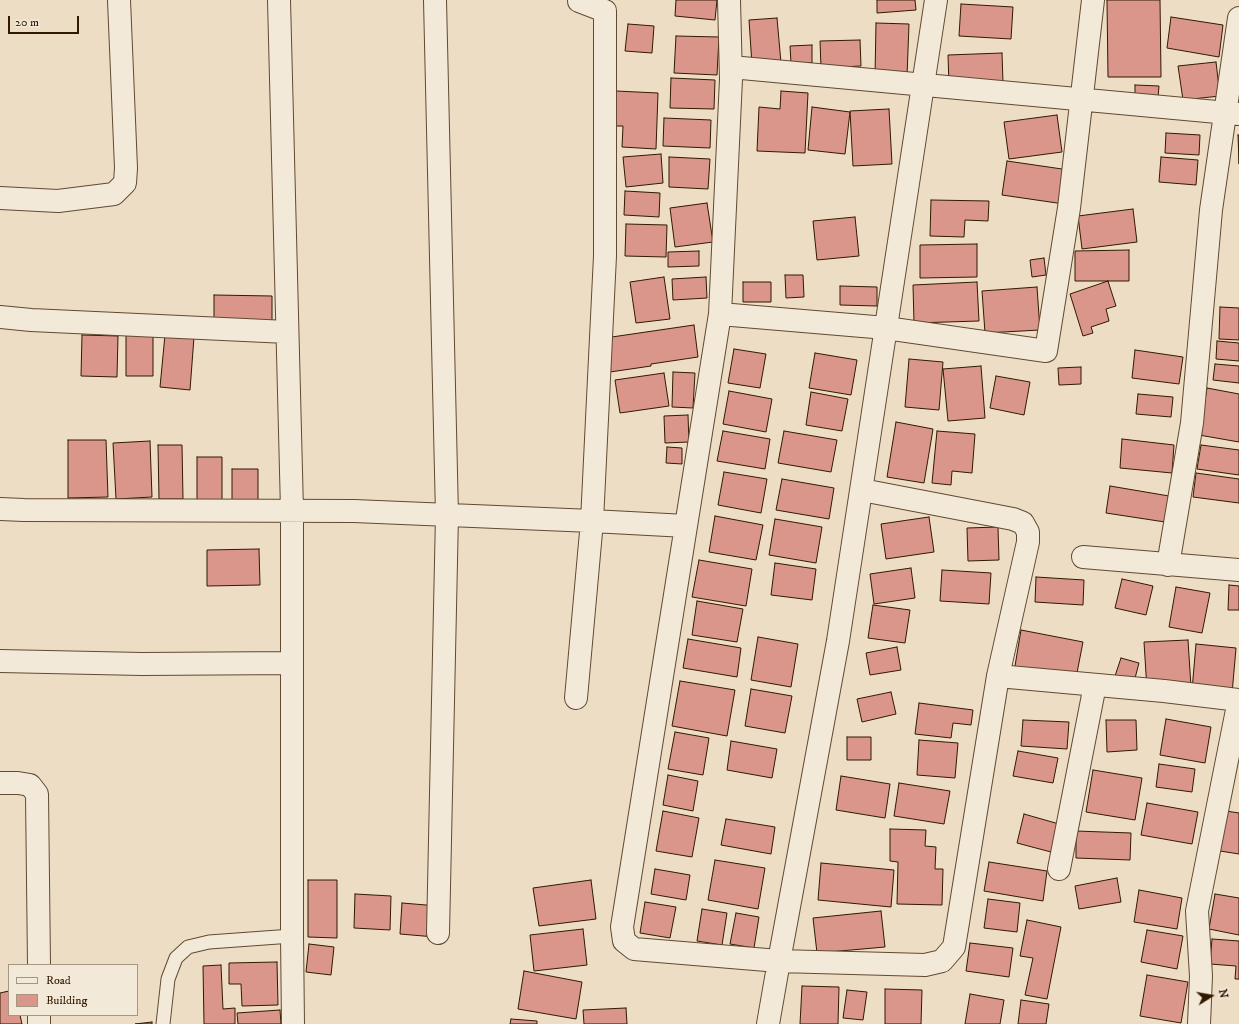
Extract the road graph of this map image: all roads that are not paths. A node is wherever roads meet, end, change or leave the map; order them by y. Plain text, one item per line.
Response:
1 (119, 0) edge
2 (279, 0) edge
3 (435, 0) edge
4 (579, 0) edge
5 (729, 0) edge
6 (936, 0) edge
7 (1093, 0) edge
8 (1239, 18) edge
9 (731, 67) junction
10 (923, 84) junction
11 (1082, 99) junction
12 (1232, 113) edge
13 (0, 198) edge
14 (720, 314) junction
15 (0, 317) edge
16 (886, 328) junction
17 (287, 332) junction
18 (862, 490) junction
19 (0, 509) edge
20 (292, 510) junction
21 (447, 515) junction
22 (592, 520) junction
23 (686, 526) junction
24 (1083, 558) dead end
25 (1168, 565) junction
26 (1239, 570) edge
27 (0, 661) edge
28 (292, 663) junction
29 (998, 676) junction
30 (1095, 685) junction
31 (576, 698) dead end
32 (1239, 700) edge
33 (0, 783) edge
34 (1059, 869) dead end
35 (438, 933) dead end
36 (292, 936) junction
37 (779, 961) junction
38 (39, 964) edge
39 (163, 1024) edge
40 (293, 1024) edge
41 (768, 1024) edge
42 (1199, 1024) edge

1 - 13 street
2 - 17 street
3 - 21 street
4 - 22 street
5 - 9 street
6 - 10 street
7 - 11 street
8 - 12 street
9 - 10 street
9 - 14 street
10 - 11 street
10 - 16 street
11 - 12 street
11 - 16 street
12 - 25 street
14 - 16 street
14 - 23 street
15 - 17 street
16 - 18 street
17 - 20 street
18 - 29 street
18 - 37 street
19 - 20 street
20 - 21 street
20 - 28 street
21 - 22 street
21 - 35 street
22 - 23 street
22 - 31 street
23 - 37 street
24 - 25 street
25 - 26 street
27 - 28 street
28 - 36 street
29 - 30 street
29 - 37 street
30 - 32 street
30 - 34 street
32 - 42 street
33 - 38 street
36 - 39 lane
36 - 40 street
37 - 41 street

